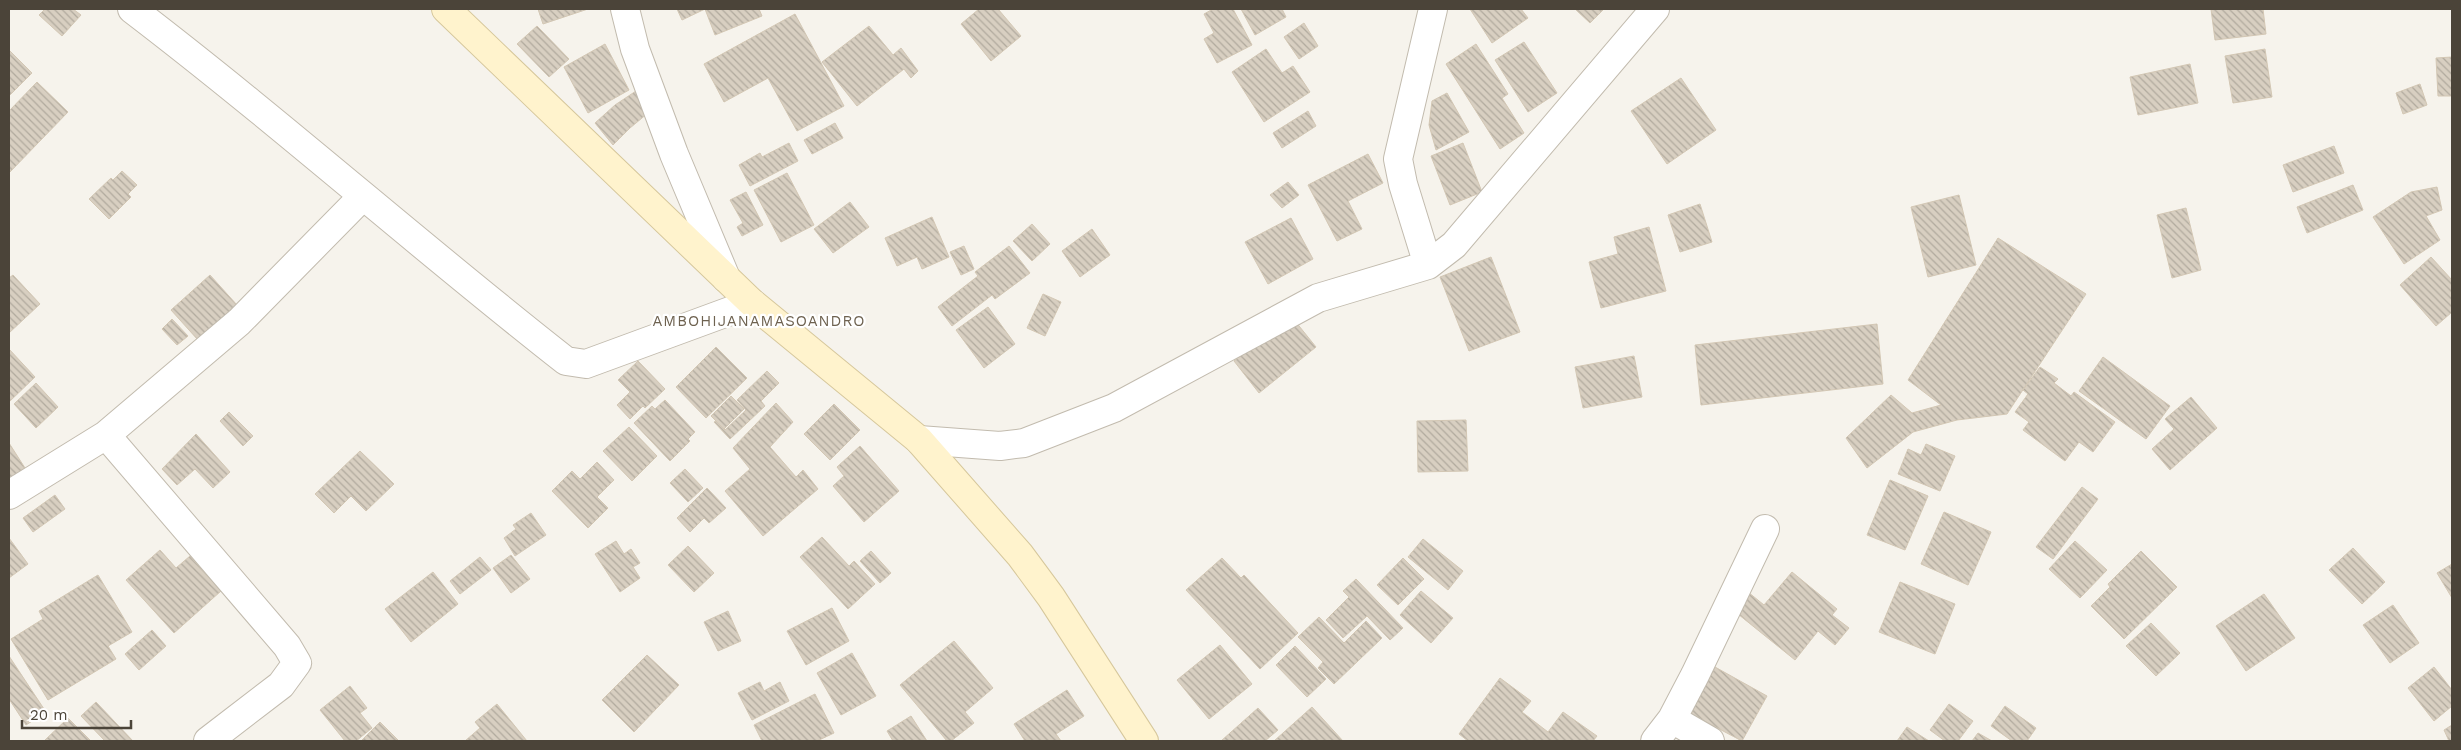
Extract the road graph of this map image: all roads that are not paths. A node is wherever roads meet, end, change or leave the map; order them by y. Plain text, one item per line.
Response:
1 (132, 9) edge
2 (446, 9) edge
3 (625, 9) edge
4 (1433, 9) edge
5 (1655, 9) edge
6 (363, 196) junction
7 (1428, 265) junction
8 (726, 278) junction
9 (752, 303) junction
10 (106, 435) junction
11 (919, 440) junction
12 (9, 495) edge
13 (1765, 529) dead end
14 (1672, 719) junction
15 (208, 741) edge
16 (1144, 741) edge
17 (1654, 741) edge
18 (1710, 741) edge

1 - 6 street
2 - 8 street
3 - 8 street
4 - 7 street
5 - 7 street
6 - 9 street
6 - 10 street
7 - 11 street
8 - 9 street
9 - 11 street
10 - 12 street
10 - 15 street
11 - 16 street
13 - 14 street
14 - 17 street
14 - 18 street

